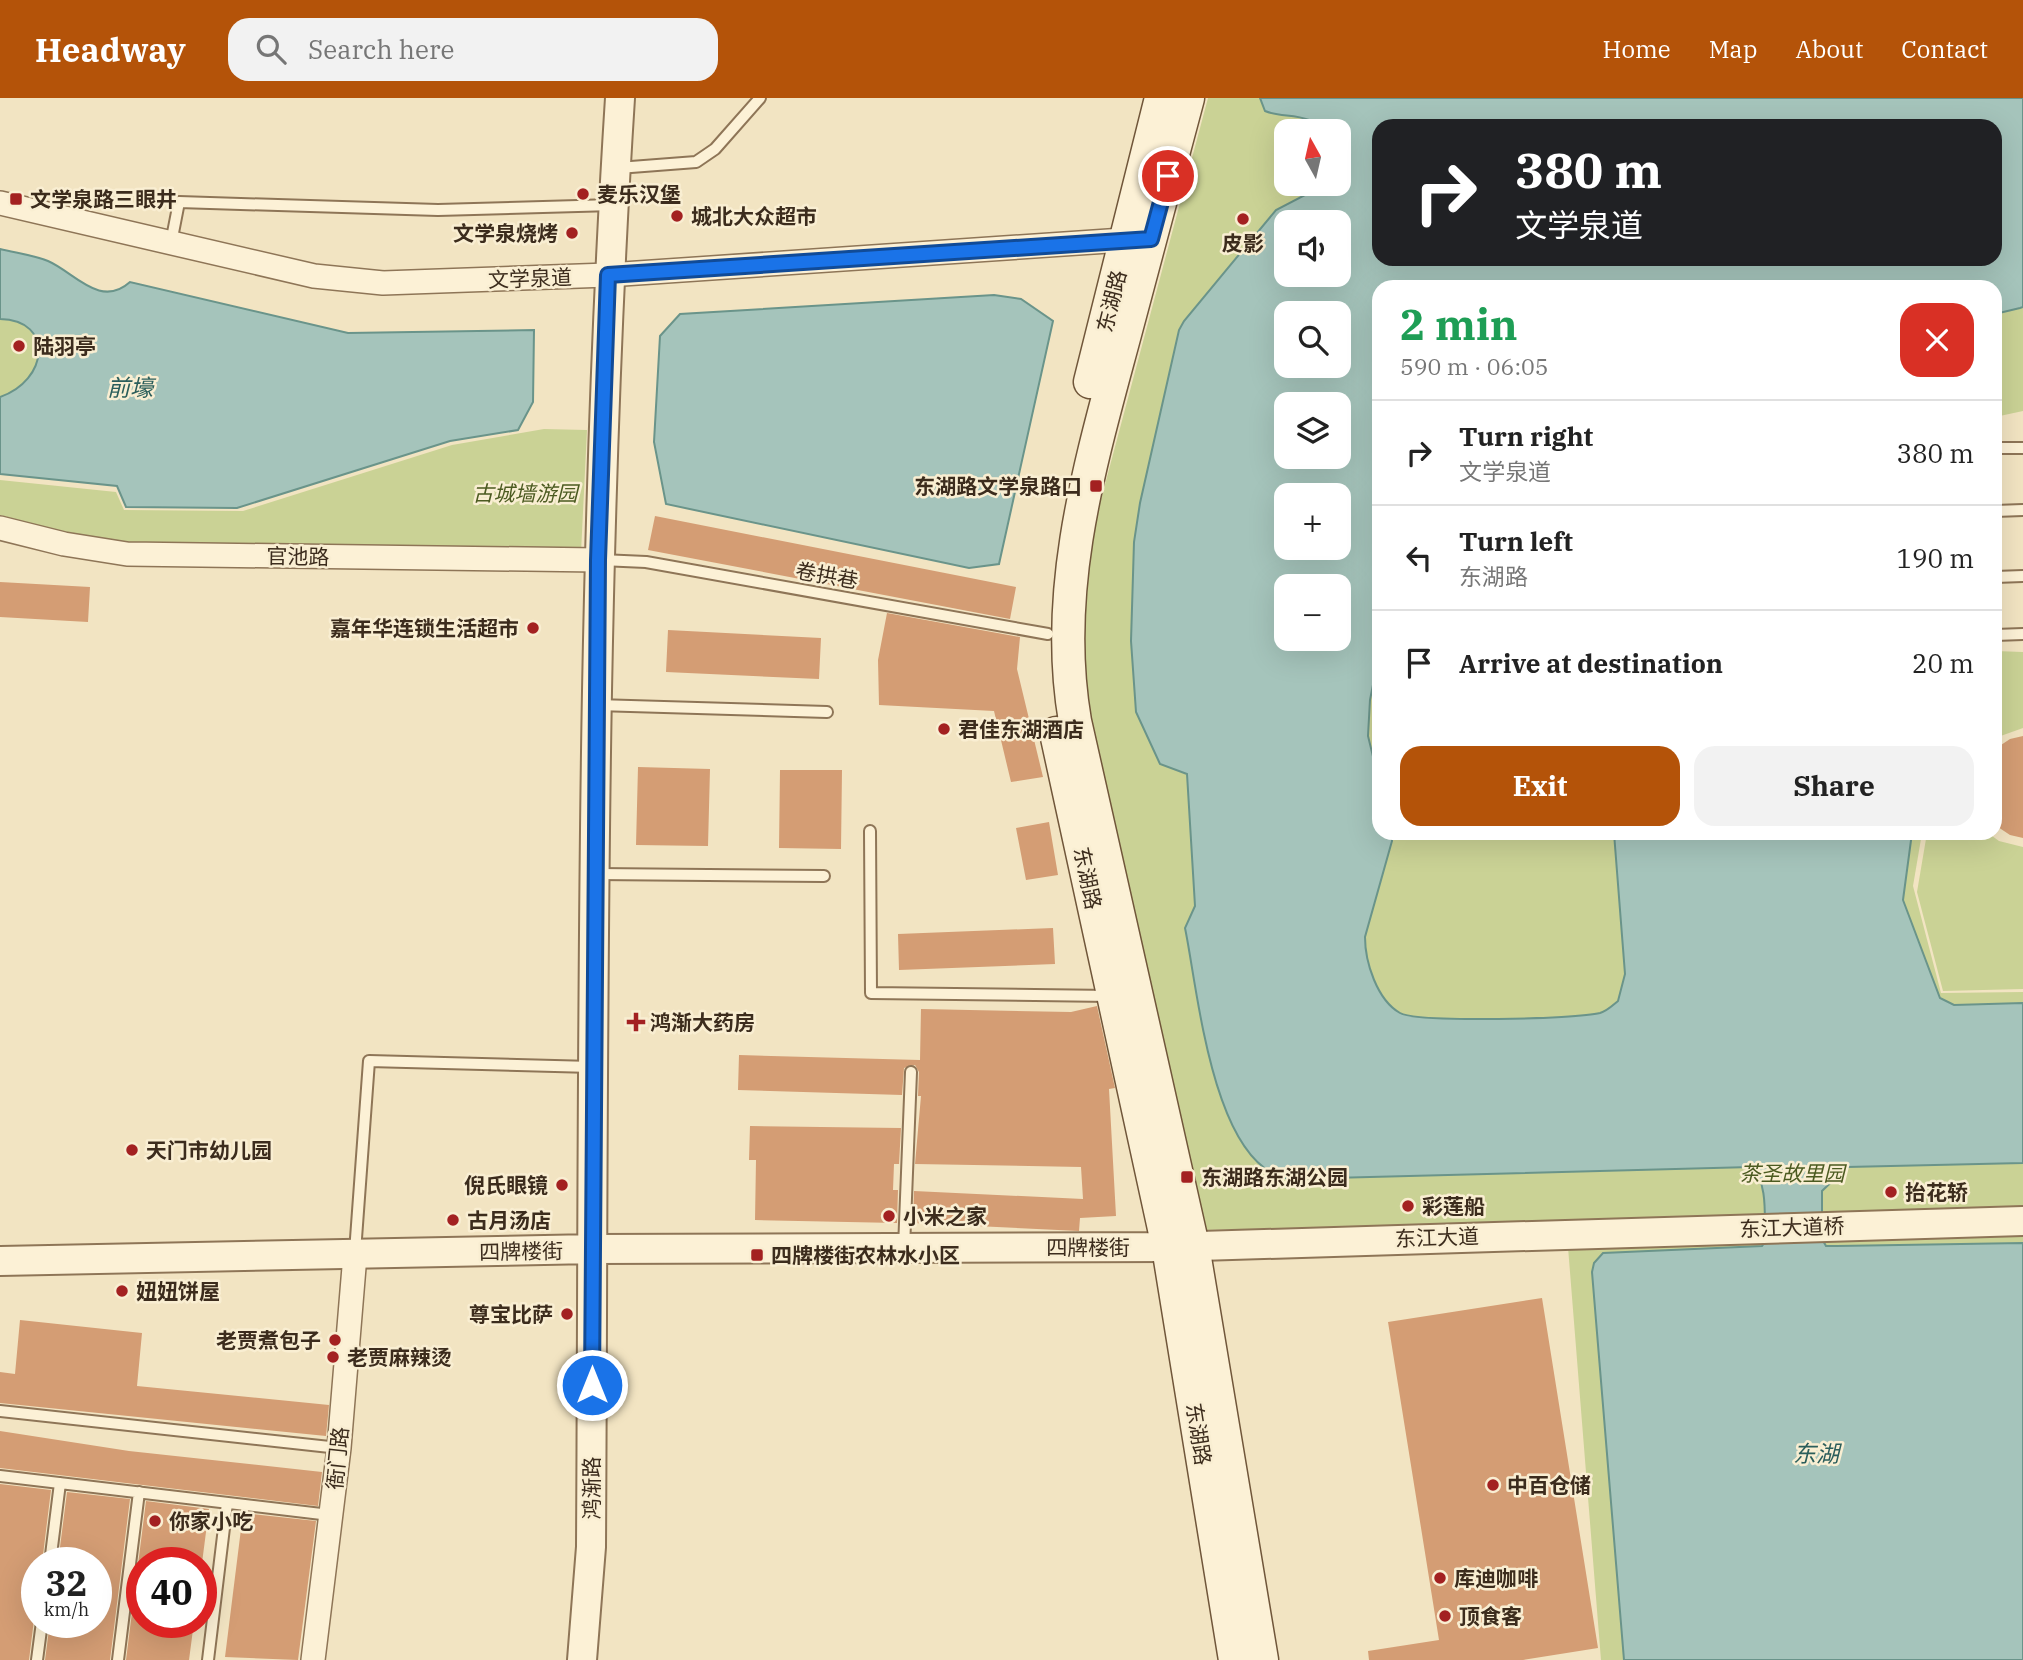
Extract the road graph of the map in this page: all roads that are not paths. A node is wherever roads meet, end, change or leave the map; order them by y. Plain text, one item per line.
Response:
1 (620, 98) edge
2 (760, 98) edge
3 (1165, 109) edge
4 (615, 168) junction
5 (0, 203) edge
6 (613, 205) junction
7 (1138, 239) junction
8 (171, 243) junction
9 (608, 275) junction
10 (2023, 448) edge
11 (2002, 449) edge
12 (2023, 510) edge
13 (2002, 511) edge
14 (0, 528) edge
15 (598, 560) junction
16 (2023, 576) edge
17 (2002, 577) edge
18 (1048, 634) junction
19 (2023, 634) edge
20 (2002, 635) edge
21 (597, 705) junction
22 (827, 712) dead end
23 (870, 831) dead end
24 (596, 874) junction
25 (824, 876) dead end
26 (1114, 996) junction
27 (594, 1067) junction
28 (911, 1072) dead end
29 (2023, 1222) edge
30 (1705, 1229) joint
31 (1181, 1246) junction
32 (904, 1248) junction
33 (593, 1249) junction
34 (355, 1255) junction
35 (0, 1261) edge
36 (0, 1411) edge
37 (339, 1448) junction
38 (0, 1476) edge
39 (60, 1483) junction
40 (139, 1492) junction
41 (227, 1503) junction
42 (330, 1515) junction
43 (52, 1547) edge
44 (40, 1638) edge
45 (37, 1660) edge
46 (118, 1660) edge
47 (208, 1660) edge
48 (313, 1660) edge
49 (582, 1660) edge
50 (1235, 1660) edge
51 (1262, 1660) edge

1 - 4 street, 鸿渐路
2 - 4 lane
3 - 7 main road, 东湖路
3 - 7 main road, 东湖路
4 - 6 street, 鸿渐路
5 - 8 street, 文学泉道
6 - 8 lane
6 - 9 street, 鸿渐路
7 - 9 street, 文学泉道
7 - 18 main road, 东湖路
7 - 31 main road, 东湖路
8 - 9 street, 文学泉道
9 - 15 street, 鸿渐路
10 - 11 lane
12 - 13 lane
14 - 15 street, 官池路
15 - 18 lane, 卷拱巷
15 - 21 street, 鸿渐路
16 - 17 lane
18 - 26 main road, 东湖路
19 - 20 lane
21 - 22 lane
21 - 24 street, 鸿渐路
23 - 26 lane
24 - 25 lane
24 - 27 street, 鸿渐路
26 - 31 main road, 东湖路
27 - 33 street, 鸿渐路
27 - 34 lane
28 - 32 lane
29 - 30 street, 东江大道桥
30 - 31 street, 东江大道
31 - 32 street, 四牌楼街
31 - 50 main road, 东湖路
31 - 51 main road, 东湖路
32 - 33 street, 四牌楼街
33 - 34 street, 四牌楼街
33 - 49 street, 鸿渐路
34 - 35 street, 四牌楼街
34 - 37 street, 衙门路
36 - 37 lane
37 - 42 street, 衙门路
38 - 39 lane
39 - 40 lane
39 - 43 lane
40 - 41 lane
40 - 46 lane
41 - 42 lane
41 - 47 lane
42 - 48 street, 衙门路
44 - 45 lane

